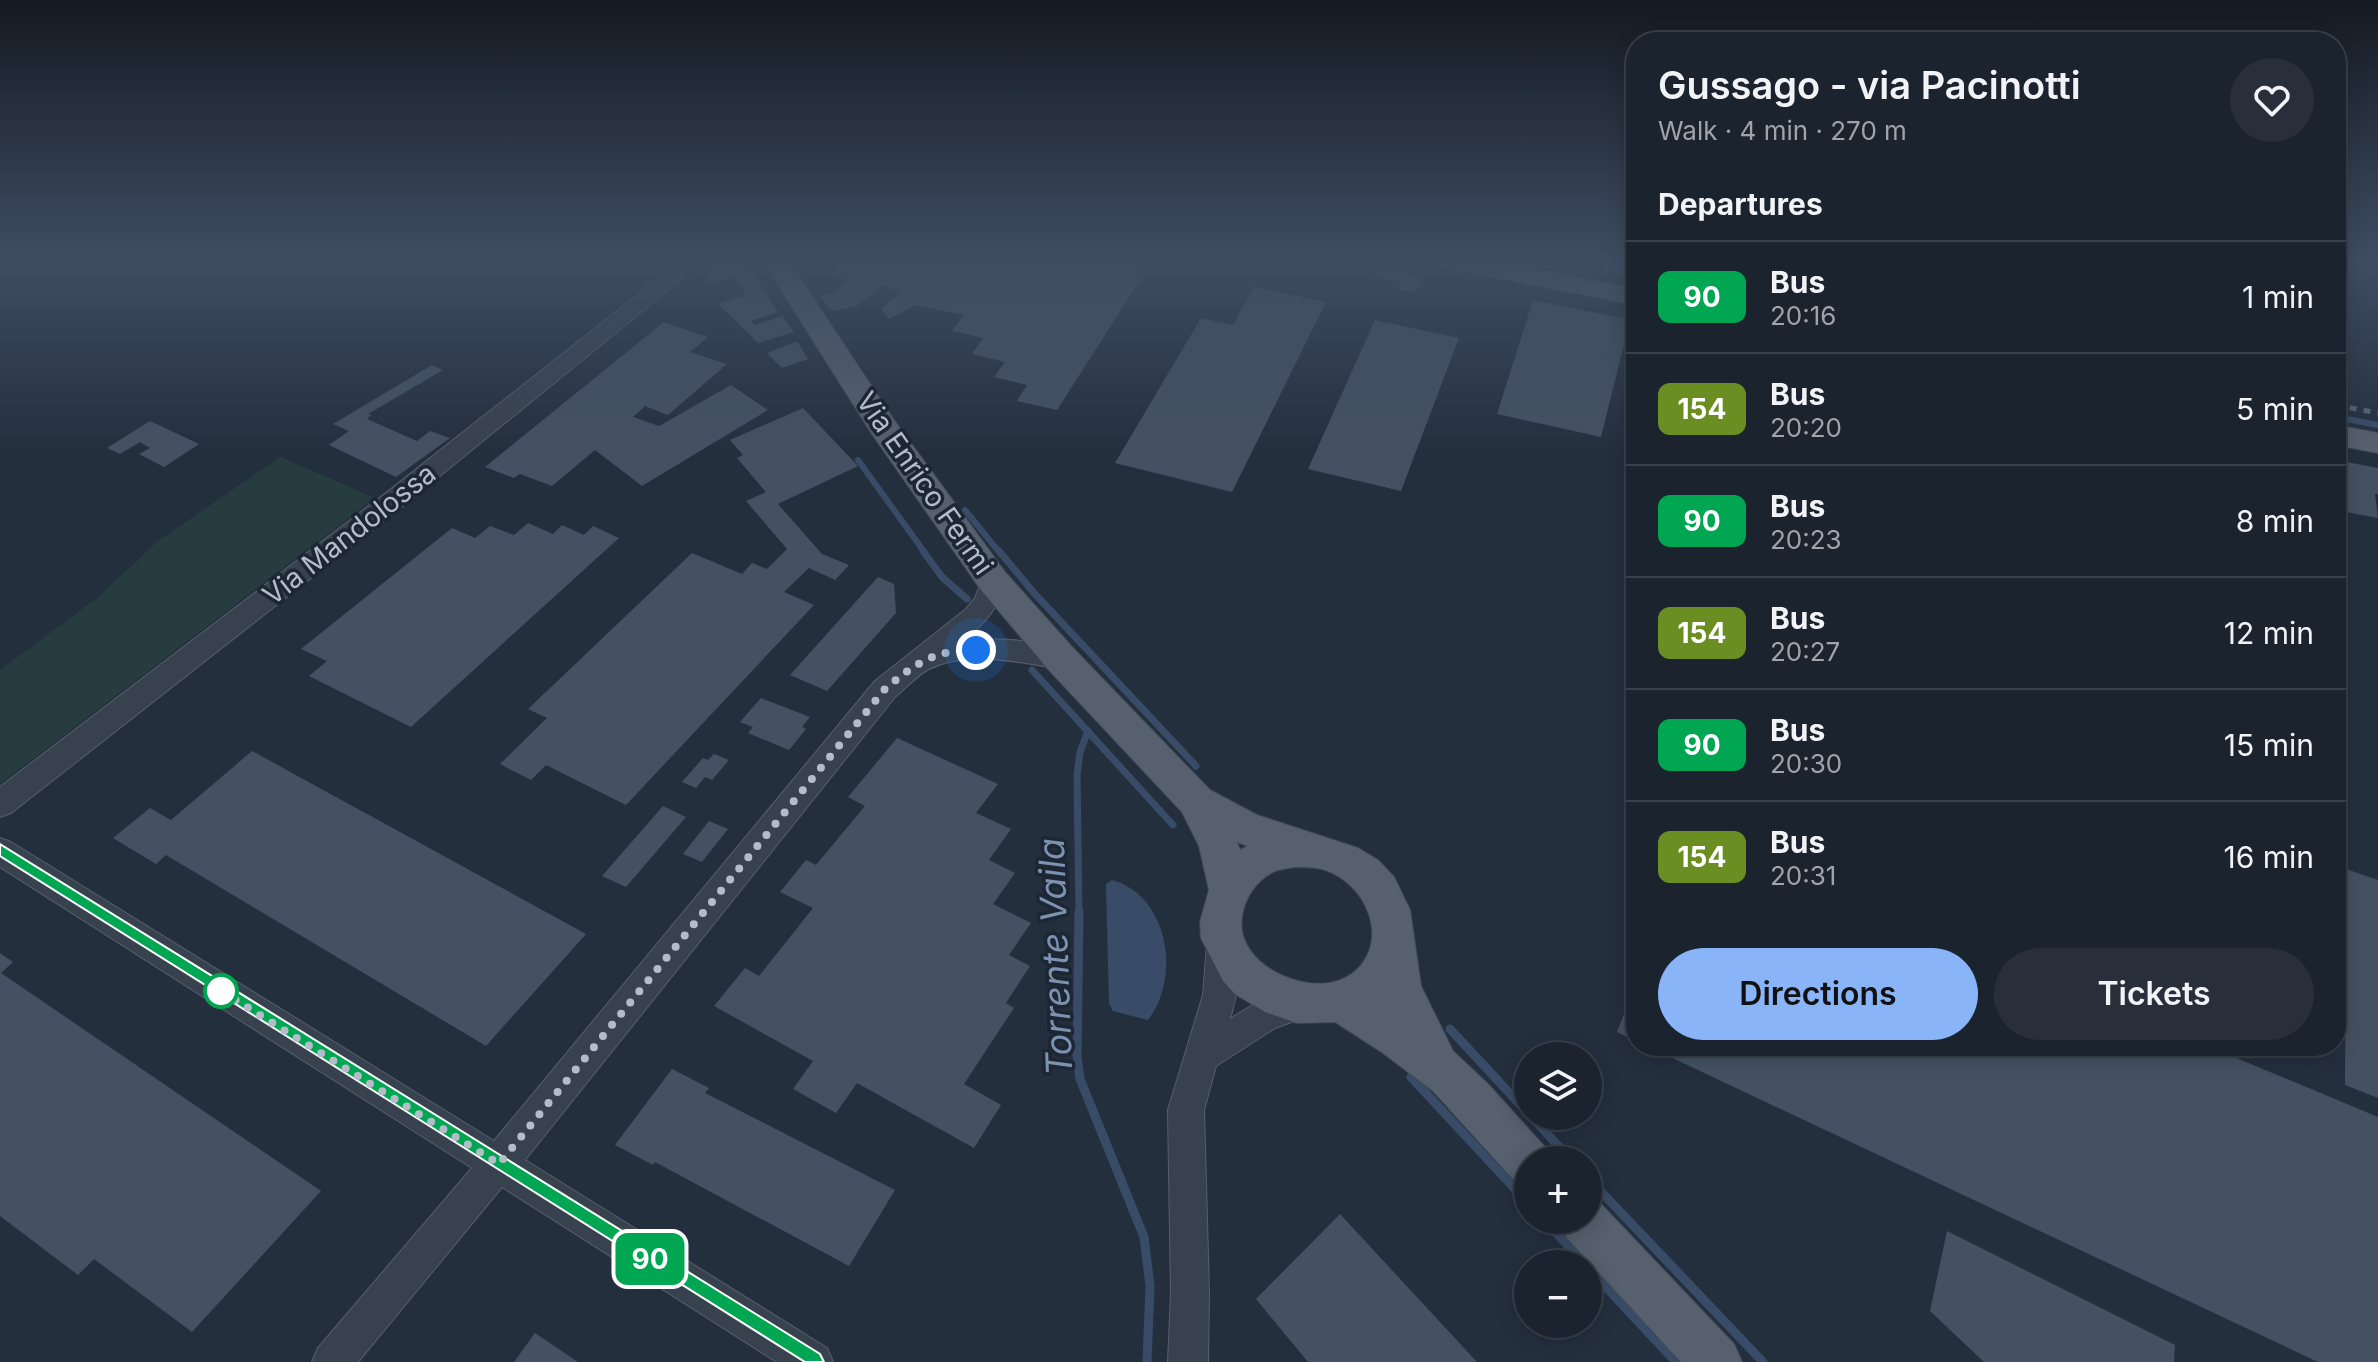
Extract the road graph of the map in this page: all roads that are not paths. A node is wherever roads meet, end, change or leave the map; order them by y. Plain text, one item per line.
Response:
1 (615, 324) edge
2 (816, 324) edge
3 (2346, 437) edge
4 (2378, 443) edge
5 (993, 581) junction
6 (1060, 658) junction
7 (915, 663) junction
8 (1196, 801) junction
9 (0, 804) edge
10 (1302, 849) junction
11 (0, 851) edge
12 (1229, 888) junction
13 (1394, 941) junction
14 (1223, 945) junction
15 (1316, 1003) junction
16 (1205, 1054) junction
17 (1438, 1066) junction
18 (1514, 1147) edge
19 (499, 1164) junction
20 (1596, 1234) edge
21 (332, 1362) edge
22 (813, 1362) edge
23 (1188, 1362) edge
24 (1716, 1362) edge

1 - 9 street, Via Mandolossa
2 - 5 main road, Via Enrico Fermi
3 - 4 main road
5 - 6 main road, Via Enrico Fermi
5 - 7 street
6 - 7 street
6 - 8 main road, Via Enrico Fermi
7 - 19 street
8 - 10 main road
8 - 12 main road
10 - 12 main road
10 - 13 main road
11 - 19 street
12 - 14 main road
13 - 15 main road
13 - 17 main road
14 - 15 main road
14 - 16 street
15 - 16 street
15 - 17 main road
16 - 23 street
17 - 18 main road
19 - 21 street
19 - 22 street
20 - 24 main road

